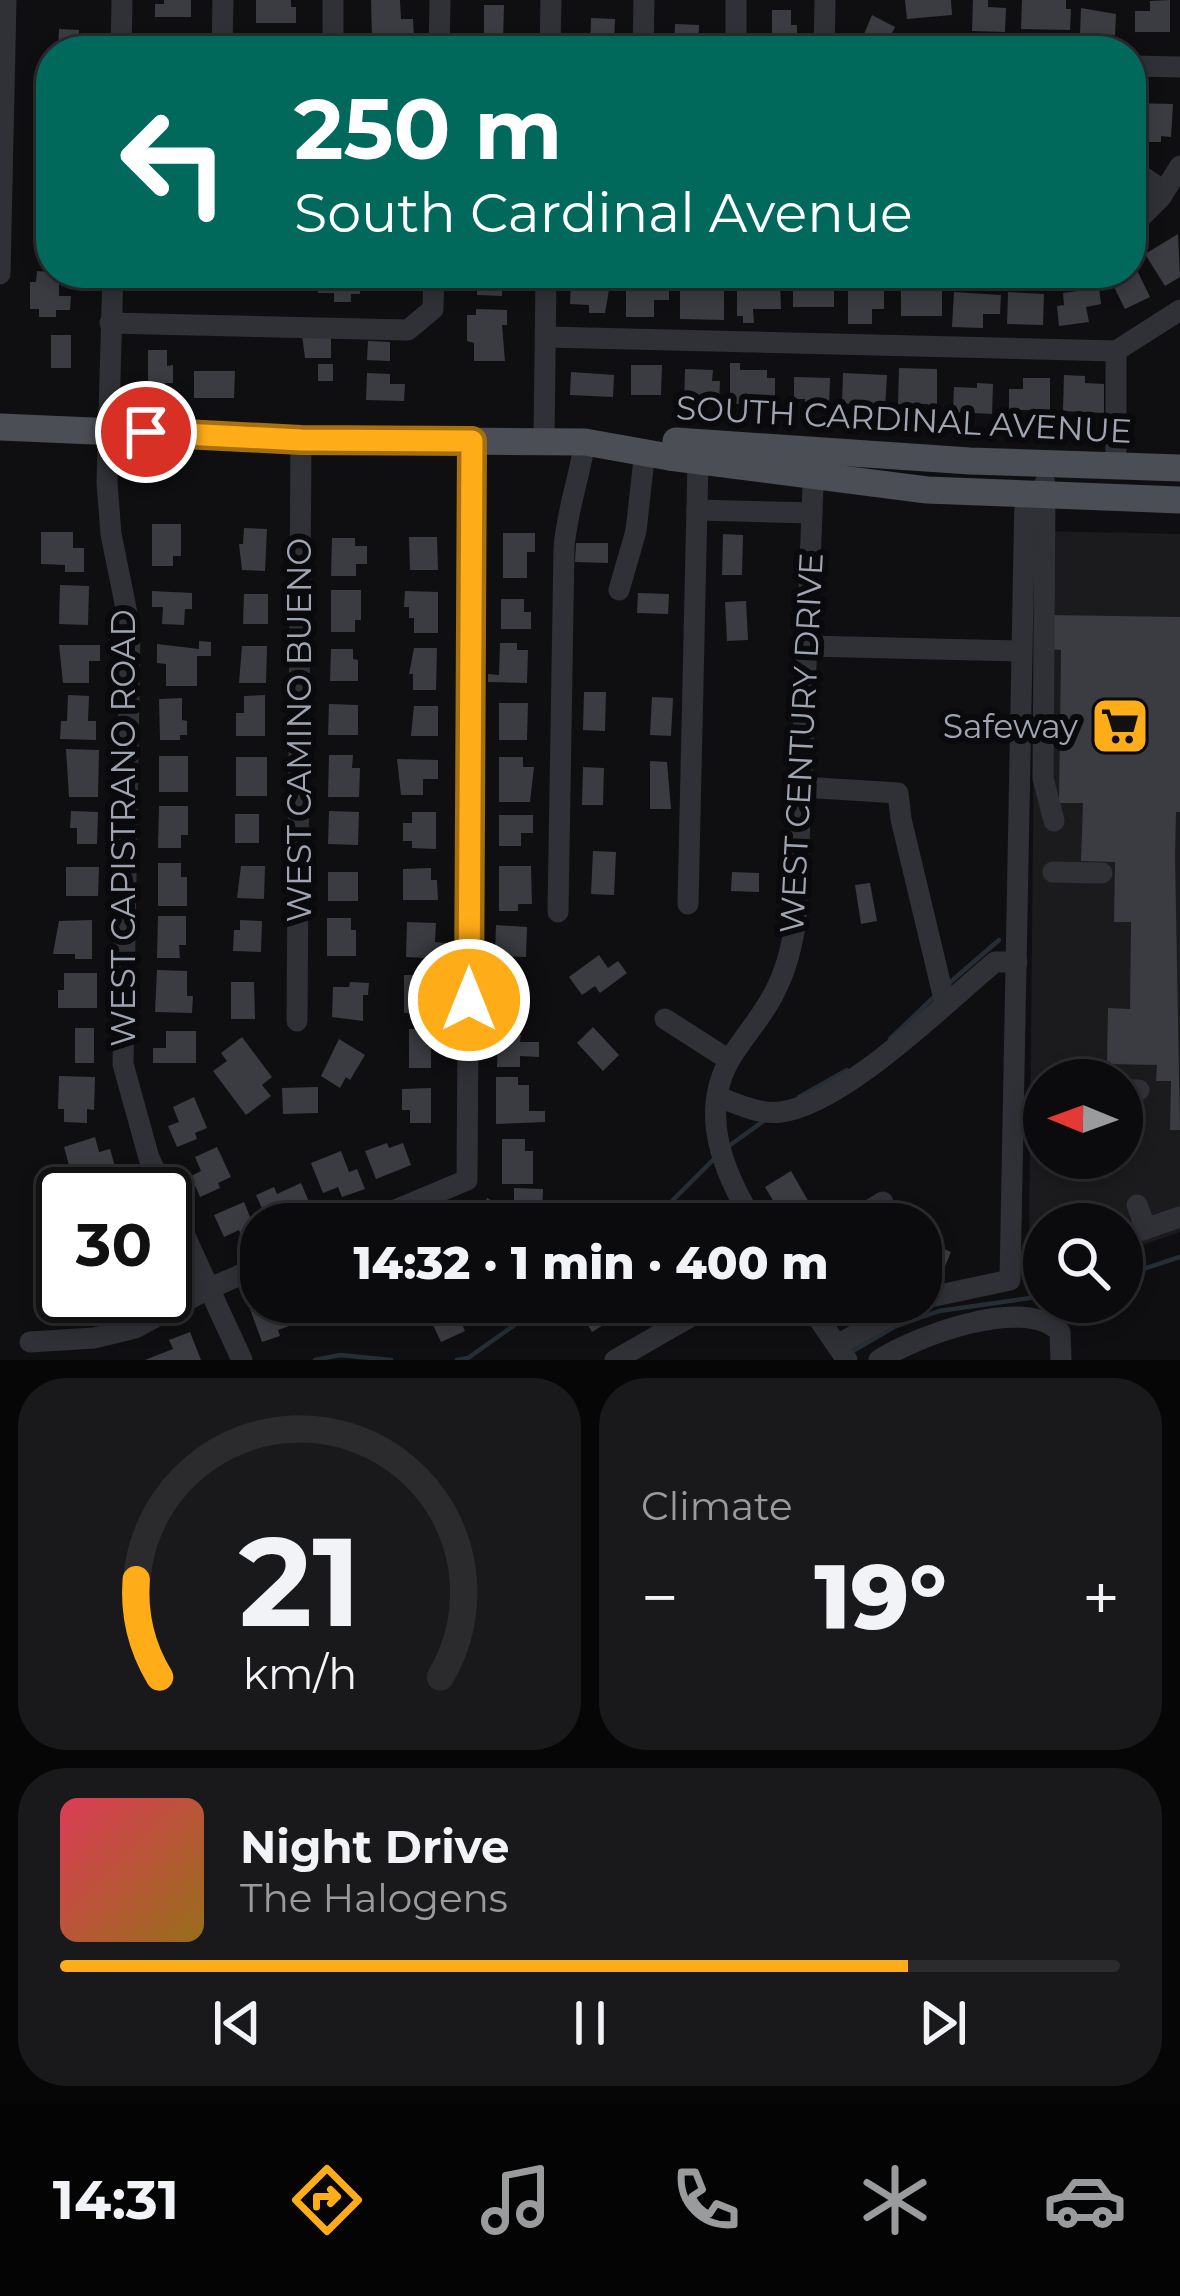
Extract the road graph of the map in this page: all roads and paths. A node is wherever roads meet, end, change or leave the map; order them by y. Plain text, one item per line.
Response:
1 (6, 0) edge
2 (122, 0) edge
3 (223, 0) edge
4 (333, 0) edge
5 (440, 0) edge
6 (551, 0) edge
7 (644, 0) edge
8 (736, 0) edge
9 (825, 0) edge
10 (121, 36) edge
11 (222, 36) edge
12 (333, 36) edge
13 (439, 36) edge
14 (550, 36) edge
15 (643, 36) edge
16 (736, 36) edge
17 (824, 36) edge
18 (1146, 66) edge
19 (1180, 67) edge
20 (1180, 166) edge
21 (1146, 179) edge
22 (1164, 191) junction
23 (1146, 211) edge
24 (0, 274) edge
25 (112, 288) edge
26 (434, 288) edge
27 (547, 288) edge
28 (1180, 310) edge
29 (110, 322) junction
30 (546, 337) junction
31 (1116, 352) junction
32 (0, 427) edge
33 (107, 430) junction
34 (301, 440) junction
35 (472, 441) junction
36 (544, 441) junction
37 (585, 442) junction
38 (635, 448) junction
39 (698, 461) junction
40 (814, 463) junction
41 (1046, 464) junction
42 (1116, 466) junction
43 (1180, 468) edge
44 (1035, 497) junction
45 (1180, 500) edge
46 (697, 510) junction
47 (812, 513) junction
48 (619, 590) dead end
49 (807, 646) junction
50 (1020, 651) junction
51 (802, 787) junction
52 (1054, 821) dead end
53 (1053, 872) dead end
54 (1102, 873) dead end
55 (688, 904) dead end
56 (559, 912) dead end
57 (1017, 962) junction
58 (945, 1004) junction
59 (665, 1019) dead end
60 (297, 1021) dead end
61 (729, 1060) junction
62 (718, 1097) junction
63 (412, 1203) edge
64 (742, 1203) edge
65 (1180, 1217) edge
66 (1143, 1221) edge
67 (1146, 1229) junction
68 (1143, 1230) edge
69 (240, 1275) edge
70 (208, 1288) junction
71 (942, 1295) edge
72 (679, 1323) edge
73 (821, 1323) edge
74 (885, 1323) edge
75 (30, 1342) dead end
76 (842, 1353) edge
77 (242, 1360) edge
78 (615, 1360) edge
79 (879, 1360) edge
80 (1061, 1360) edge

1 - 24 street
2 - 10 street
3 - 11 street
4 - 12 street
5 - 13 street
6 - 14 street
7 - 15 street
8 - 16 street
9 - 17 street
18 - 19 street
20 - 22 street
21 - 22 street
22 - 23 street
25 - 29 street, WEST CAPISTRANO ROAD
26 - 29 street
27 - 30 street
28 - 31 street
29 - 33 street, WEST CAPISTRANO ROAD
30 - 31 street
30 - 36 street
31 - 42 street
32 - 33 main road, SOUTH CARDINAL AVENUE
33 - 34 main road, SOUTH CARDINAL AVENUE
33 - 70 street, WEST CAPISTRANO ROAD
34 - 35 main road, SOUTH CARDINAL AVENUE
34 - 60 street, WEST CAMINO BUENO
35 - 36 main road, SOUTH CARDINAL AVENUE
35 - 63 street
36 - 37 main road, SOUTH CARDINAL AVENUE
37 - 38 main road, SOUTH CARDINAL AVENUE
37 - 56 street
38 - 39 main road, SOUTH CARDINAL AVENUE
38 - 40 main road, SOUTH CARDINAL AVENUE
38 - 48 street
39 - 40 main road, SOUTH CARDINAL AVENUE
39 - 46 street
40 - 41 main road, SOUTH CARDINAL AVENUE
40 - 44 main road, SOUTH CARDINAL AVENUE
40 - 47 street, WEST CENTURY DRIVE
41 - 42 main road, SOUTH CARDINAL AVENUE
41 - 44 street
42 - 43 main road, SOUTH CARDINAL AVENUE
44 - 45 main road, SOUTH CARDINAL AVENUE
44 - 50 street
44 - 52 street
46 - 47 street
46 - 55 street
47 - 49 street, WEST CENTURY DRIVE
49 - 50 street
49 - 51 street, WEST CENTURY DRIVE
50 - 57 street
51 - 58 street
51 - 61 street, WEST CENTURY DRIVE
53 - 54 street
57 - 58 street
57 - 71 street
58 - 62 street
59 - 61 street
61 - 62 street, WEST CENTURY DRIVE
62 - 64 street, WEST CENTURY DRIVE
65 - 67 street
66 - 67 street
67 - 68 street
69 - 70 street
70 - 75 street
70 - 77 street, WEST CAPISTRANO ROAD
72 - 78 street
73 - 76 street
74 - 76 street
79 - 80 street

